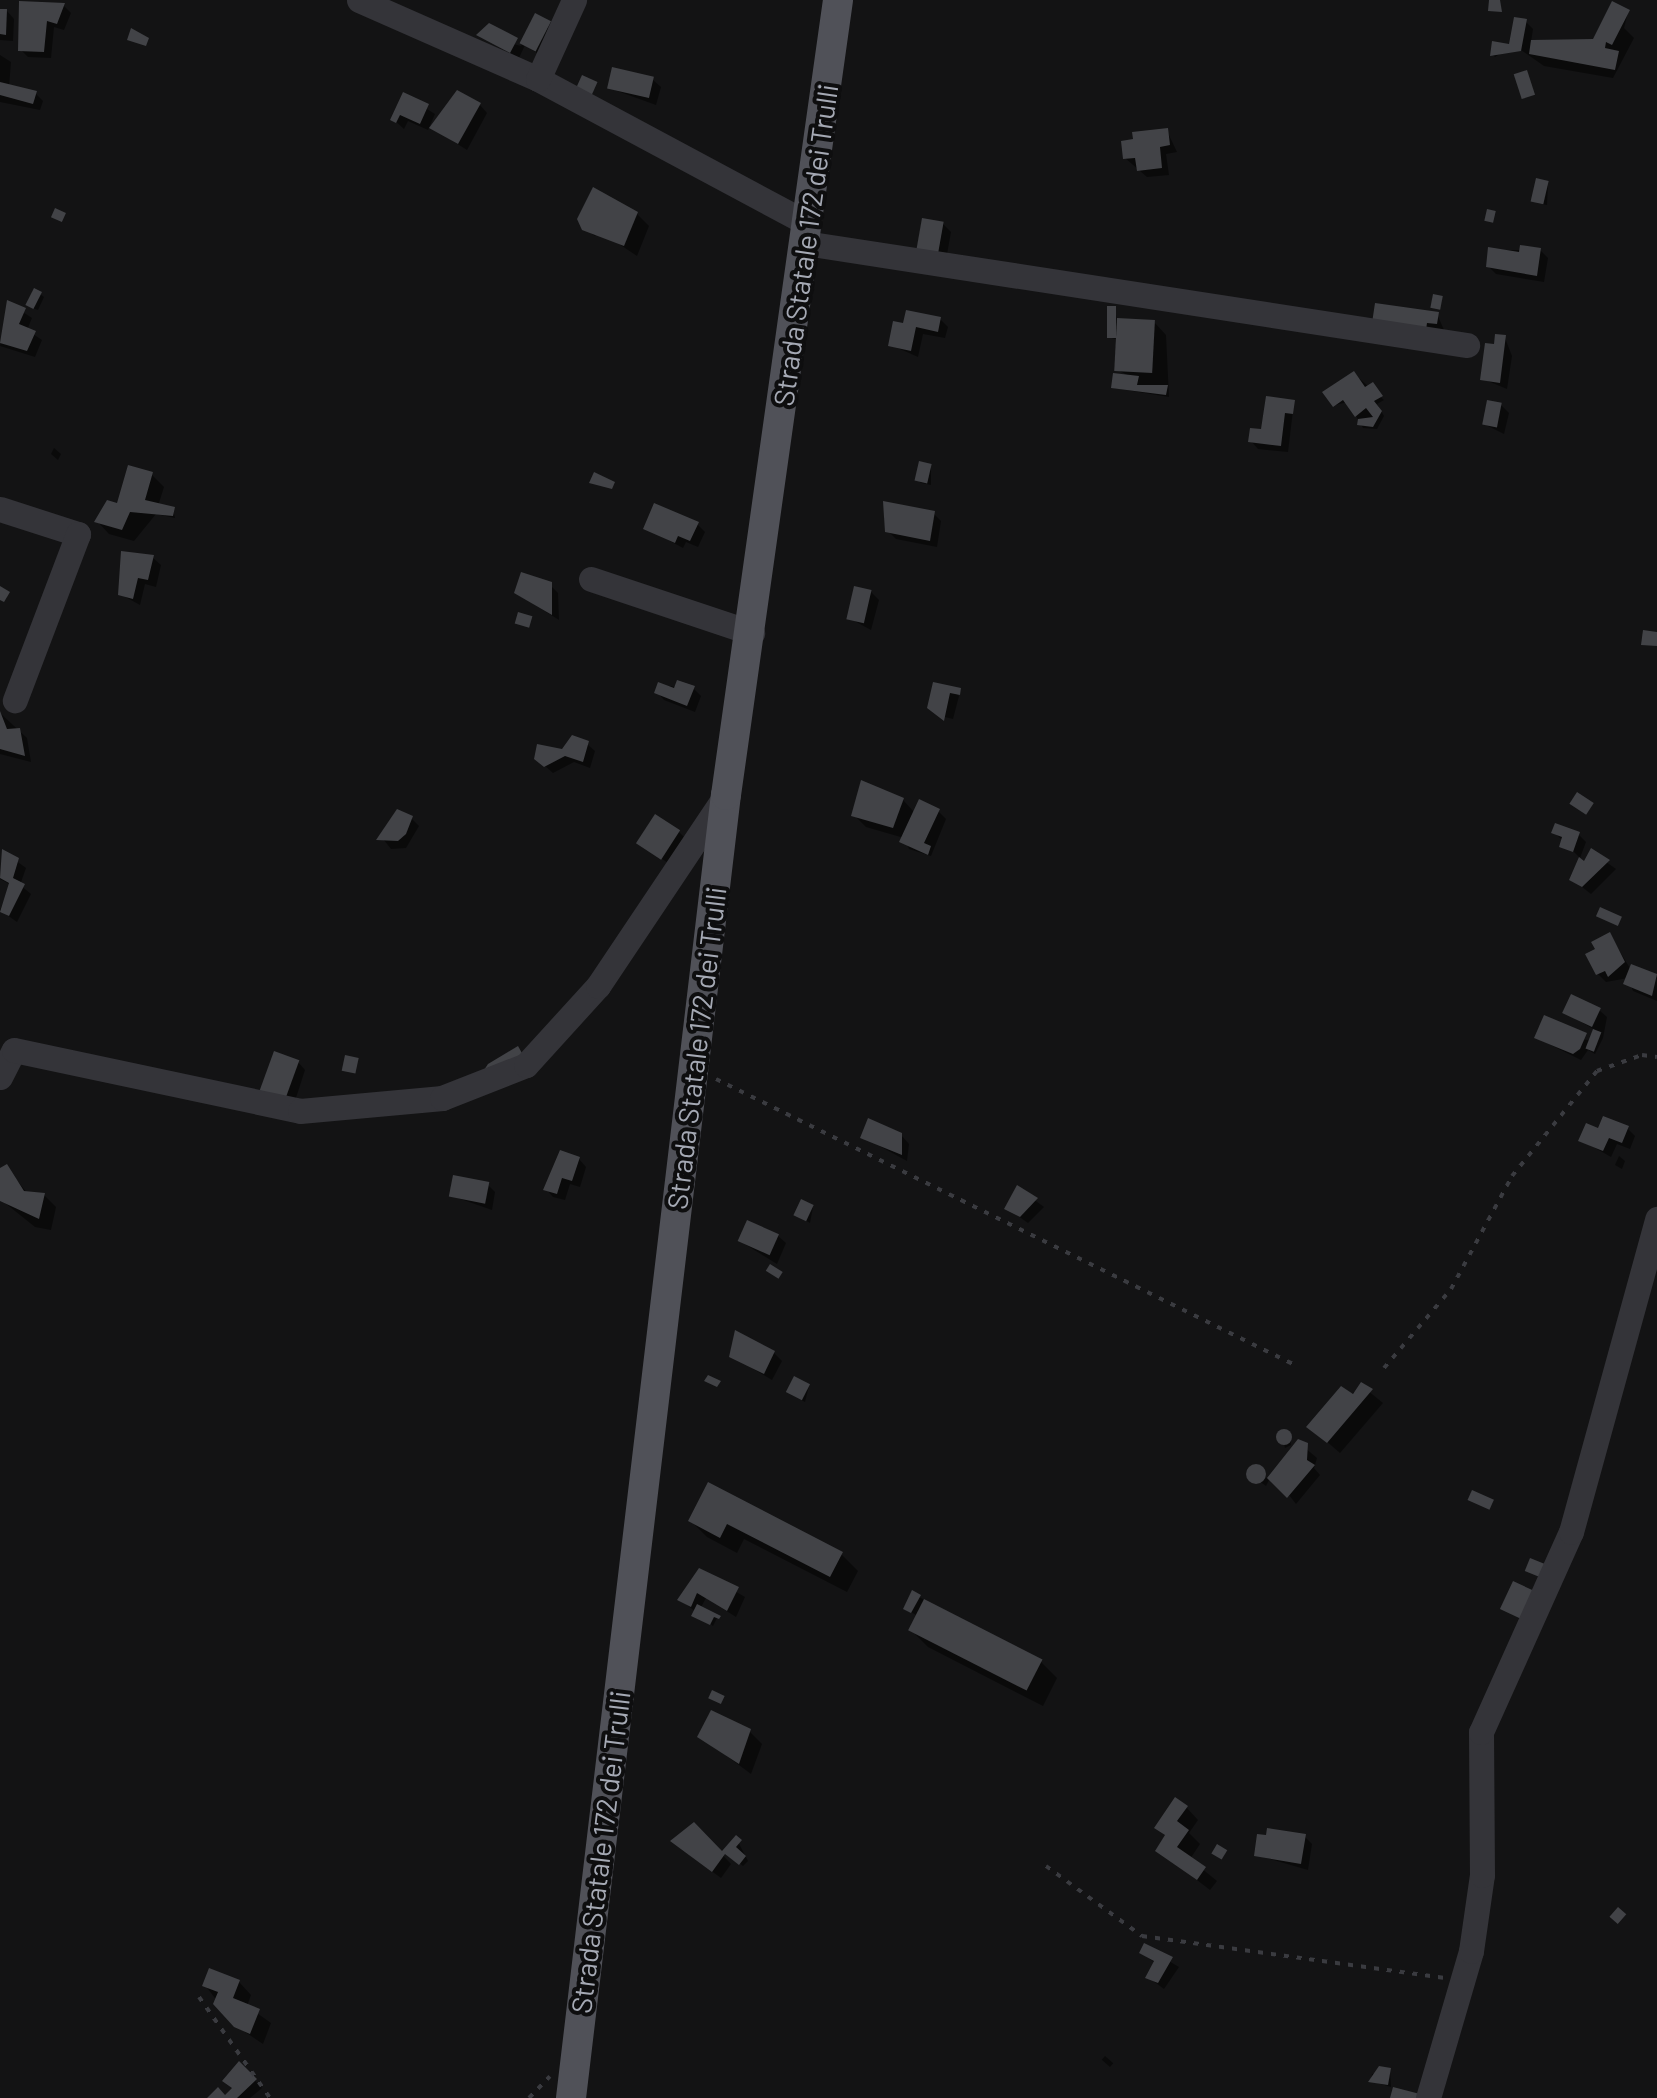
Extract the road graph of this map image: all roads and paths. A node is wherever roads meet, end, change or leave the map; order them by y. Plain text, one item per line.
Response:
1 (359, 0) edge
2 (574, 0) edge
3 (838, 0) edge
4 (538, 80) junction
5 (806, 234) junction
6 (1467, 346) dead end
7 (0, 509) edge
8 (591, 579) dead end
9 (752, 632) junction
10 (15, 700) dead end
11 (726, 796) junction
12 (7, 1044) edge
13 (1657, 1057) edge
14 (694, 1068) junction
15 (0, 1077) edge
16 (1657, 1219) edge
17 (1295, 1365) dead end
18 (1384, 1368) dead end
19 (1046, 1866) dead end
20 (1462, 1982) junction
21 (198, 1997) dead end
22 (270, 2098) edge
23 (571, 2098) edge
24 (1428, 2098) edge

1 - 4 street
2 - 4 street
3 - 5 main road, Strada Statale 172 dei Trulli
4 - 5 street
5 - 6 street
5 - 9 main road, Strada Statale 172 dei Trulli
7 - 10 street
8 - 9 street
9 - 11 main road, Strada Statale 172 dei Trulli
11 - 12 street
11 - 14 main road, Strada Statale 172 dei Trulli
12 - 15 street
13 - 18 path
14 - 17 path
14 - 23 main road, Strada Statale 172 dei Trulli
16 - 20 street
19 - 20 path
20 - 24 street
21 - 22 path

